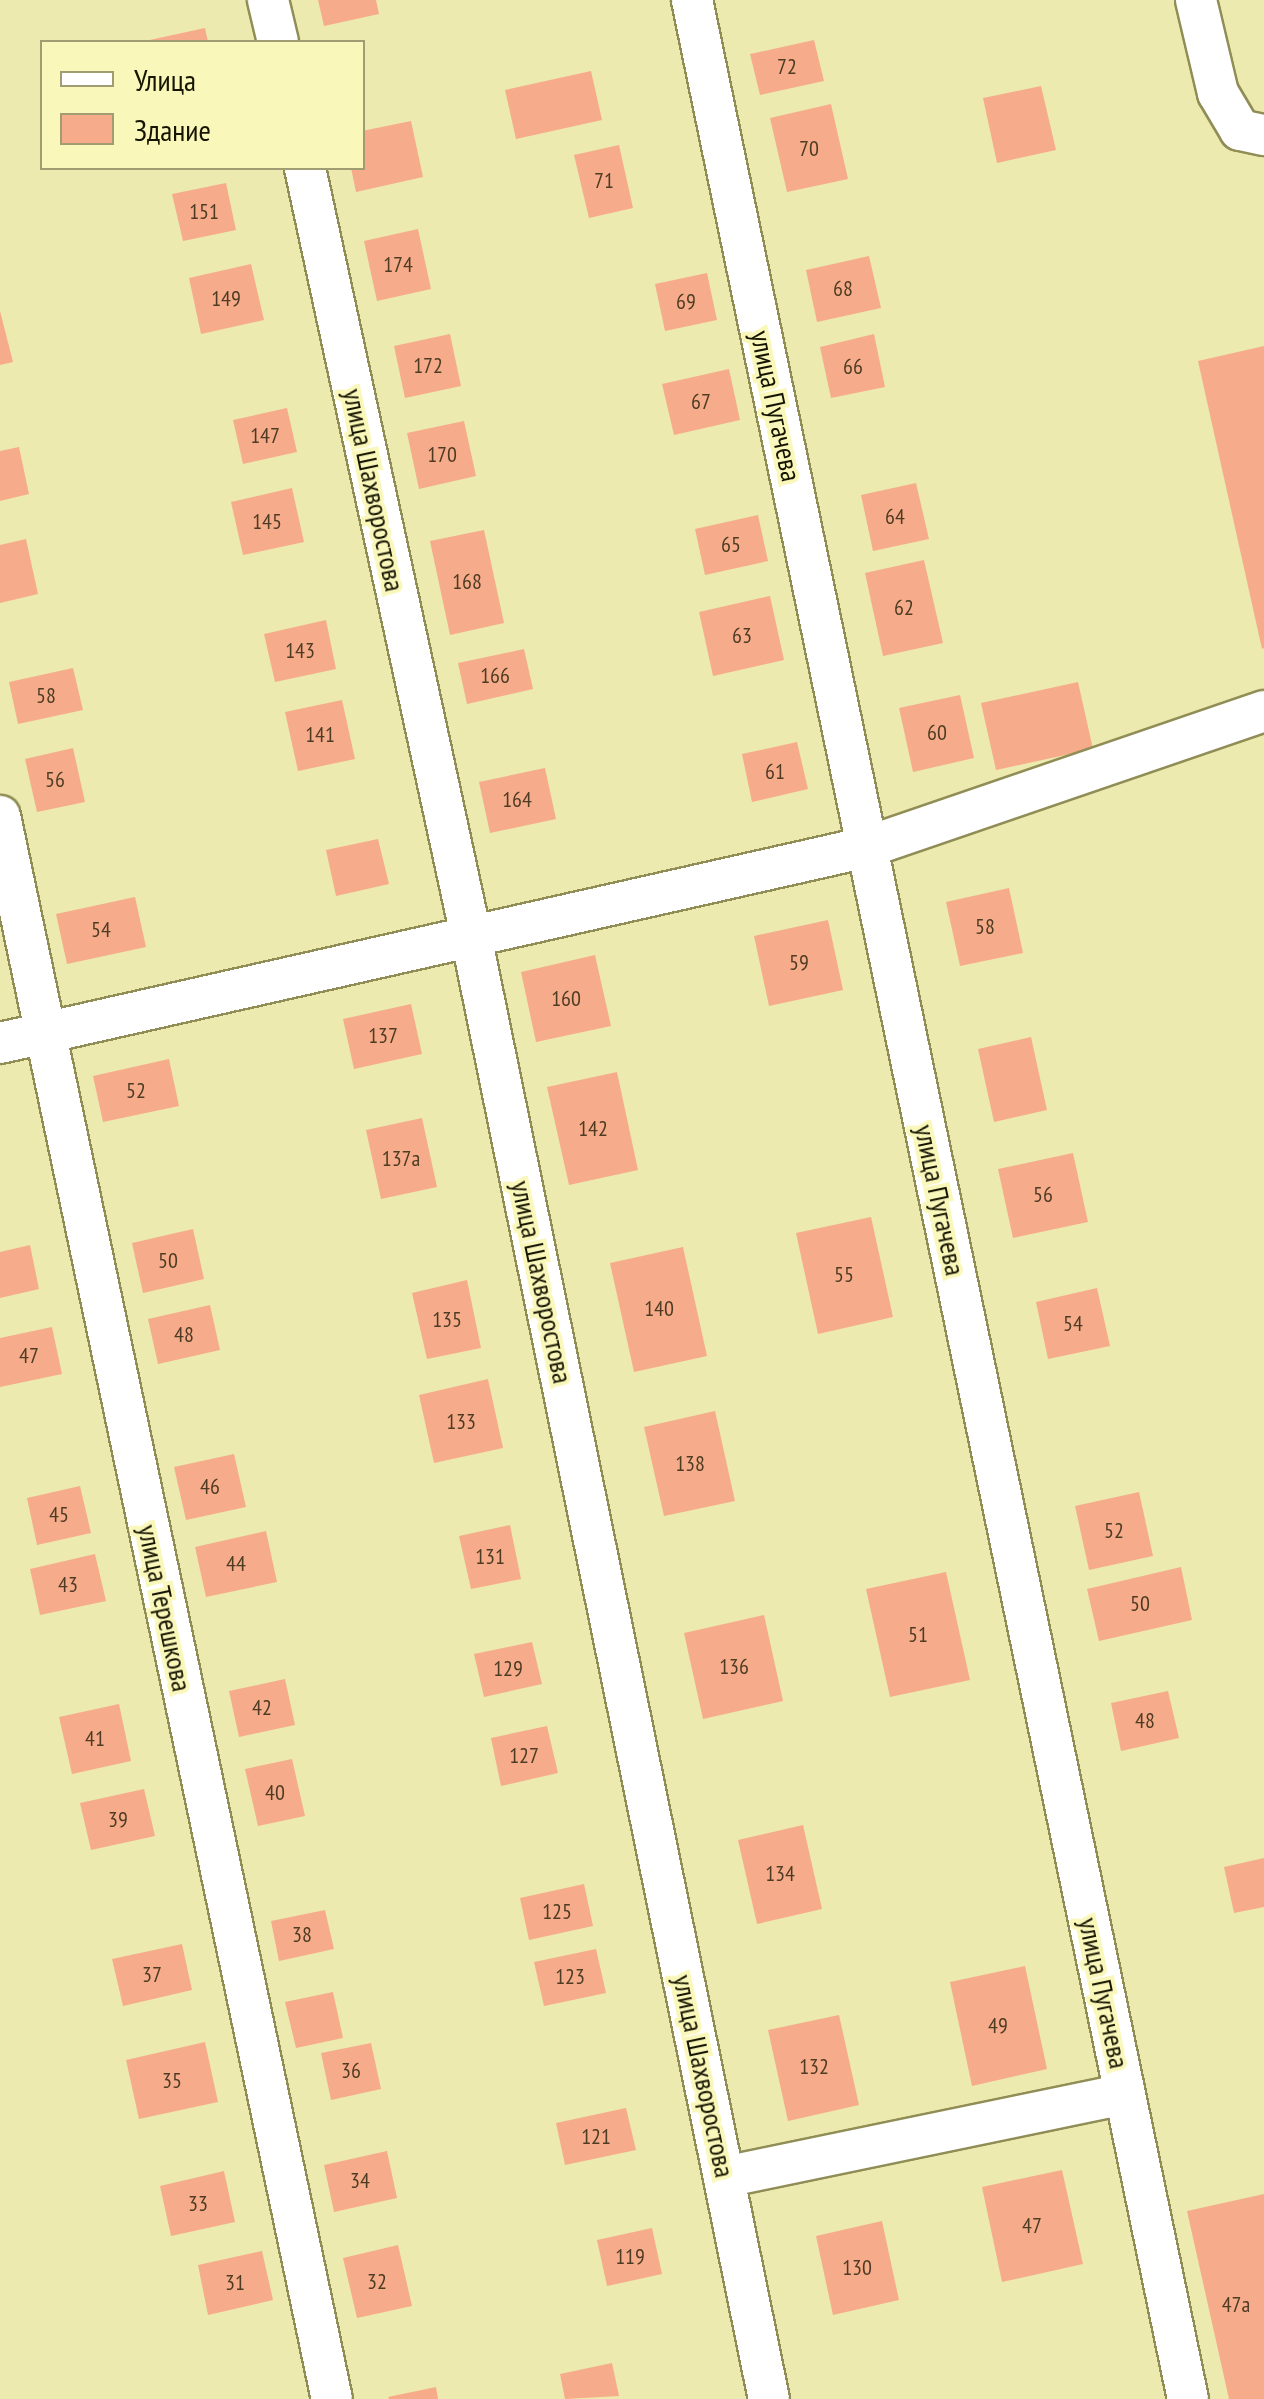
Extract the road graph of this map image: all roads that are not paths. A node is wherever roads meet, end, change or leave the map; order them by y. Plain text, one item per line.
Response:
1 (268, 0) edge
2 (692, 0) edge
3 (1196, 0) edge
4 (278, 40) edge
5 (1264, 136) edge
6 (304, 170) edge
7 (1264, 712) edge
8 (0, 816) edge
9 (867, 847) junction
10 (471, 936) junction
11 (44, 1034) junction
12 (0, 1043) edge
13 (1124, 2094) junction
14 (724, 2177) junction
15 (332, 2399) edge
16 (769, 2399) edge
17 (1188, 2399) edge

1 - 4 street
2 - 9 street, улица Пугачева
3 - 5 street
6 - 10 street, улица Шахворостова
7 - 9 street
8 - 11 street, улица Терешкова
9 - 10 street
9 - 13 street, улица Пугачева
10 - 11 street
10 - 14 street, улица Шахворостова
11 - 12 street
11 - 15 street, улица Терешкова
13 - 14 street
13 - 17 street, улица Пугачева
14 - 16 street, улица Шахворостова

